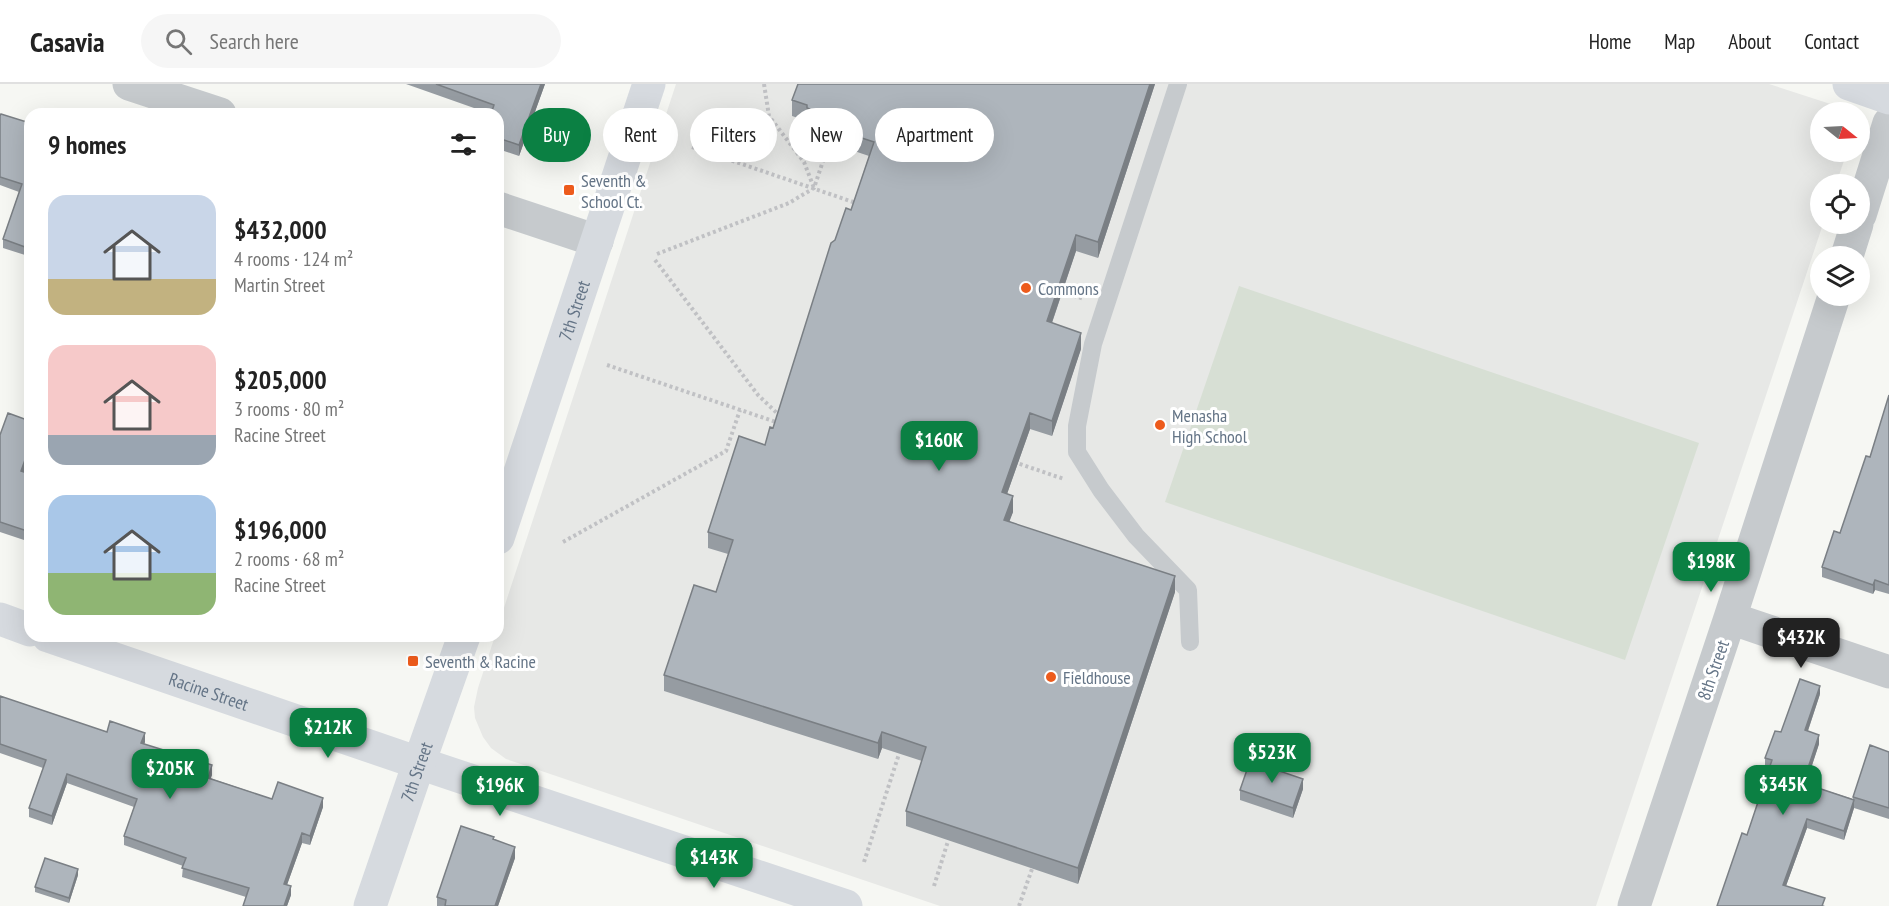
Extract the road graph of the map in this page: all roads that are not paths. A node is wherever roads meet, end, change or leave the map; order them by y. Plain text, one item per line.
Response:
1 (129, 84) edge
2 (649, 84) edge
3 (1178, 84) edge
4 (1849, 84) edge
5 (1889, 98) edge
6 (202, 108) edge
7 (1889, 123) edge
8 (1870, 183) edge
9 (504, 210) edge
10 (597, 242) junction
11 (1831, 306) edge
12 (504, 520) edge
13 (1730, 618) junction
14 (0, 619) edge
15 (24, 628) edge
16 (65, 642) edge
17 (463, 642) edge
18 (1190, 642) dead end
19 (1889, 672) edge
20 (418, 763) junction
21 (370, 906) edge
22 (846, 906) edge
23 (1634, 906) edge

1 - 6 street
2 - 10 main road, 7th Street
3 - 18 lane
4 - 5 main road
7 - 8 street
9 - 10 street
10 - 12 main road, 7th Street
11 - 13 street, 8th Street
13 - 19 street
13 - 23 street, 8th Street
14 - 15 main road
16 - 20 main road, Racine Street
17 - 20 main road, 7th Street
20 - 21 main road, 7th Street
20 - 22 main road, Racine Street

